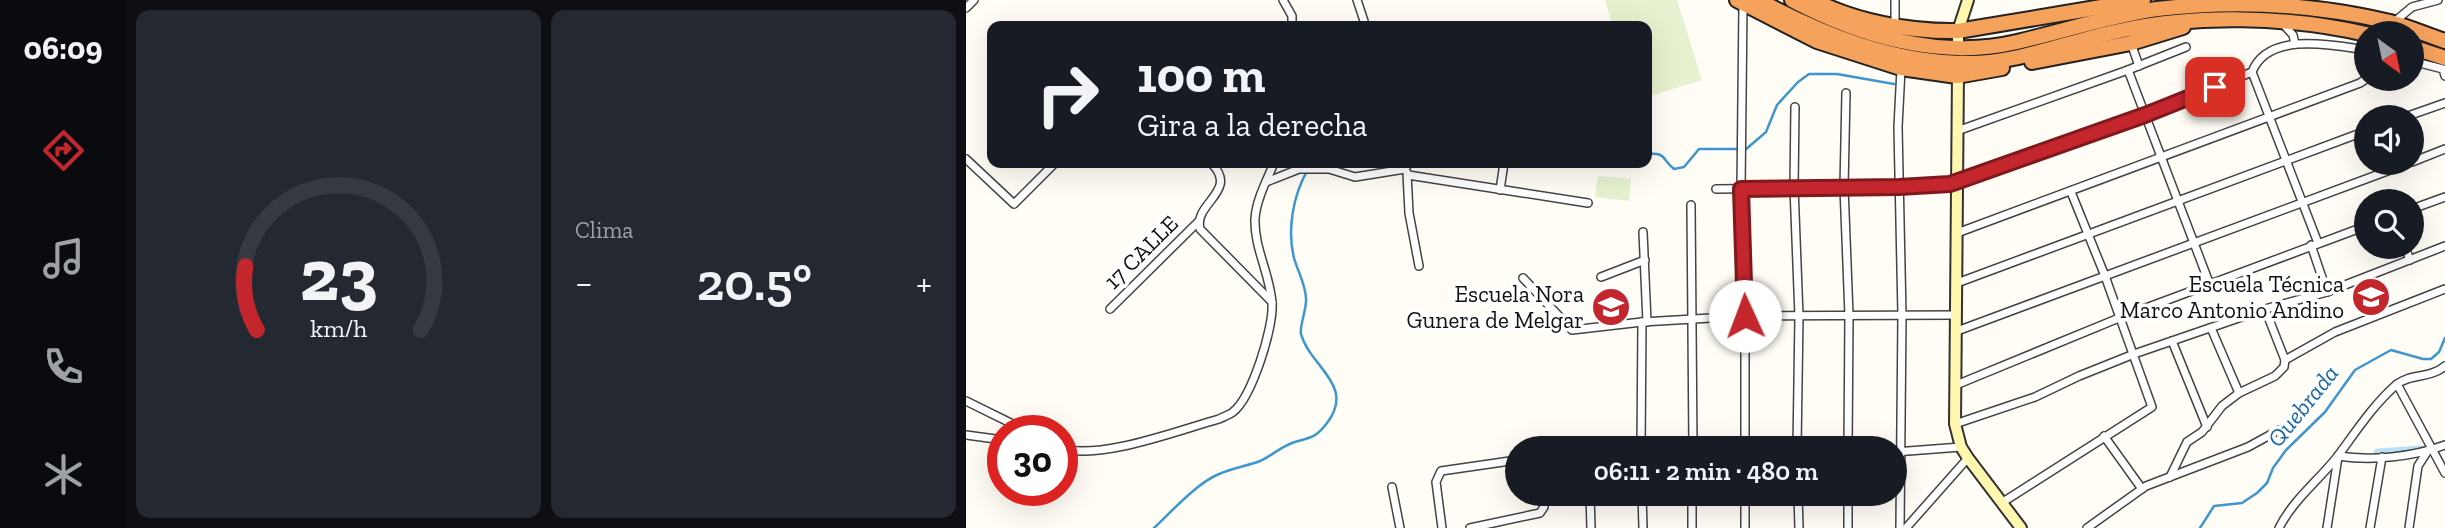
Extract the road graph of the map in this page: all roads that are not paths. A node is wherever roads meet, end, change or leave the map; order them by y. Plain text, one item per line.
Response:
1 (974, 0) edge
2 (1283, 0) edge
3 (1357, 0) edge
4 (1792, 0) edge
5 (1813, 0) edge
6 (1895, 0) edge
7 (1968, 0) edge
8 (2143, 0) edge
9 (2253, 0) edge
10 (2438, 0) edge
11 (1746, 1) edge
12 (2100, 3) edge
13 (2271, 4) junction
14 (2411, 4) edge
15 (1846, 7) edge
16 (966, 8) edge
17 (1292, 21) edge
18 (1364, 21) dead end
19 (2204, 21) junction
20 (2383, 21) edge
21 (2394, 21) edge
22 (2280, 22) junction
23 (1895, 25) junction
24 (2354, 31) edge
25 (2424, 34) edge
26 (1958, 37) junction
27 (2445, 41) edge
28 (2131, 43) junction
29 (2295, 44) junction
30 (2186, 47) dead end
31 (2354, 48) edge
32 (2424, 51) edge
33 (2445, 58) edge
34 (2424, 64) edge
35 (2139, 66) junction
36 (1902, 68) junction
37 (2128, 70) junction
38 (2252, 72) junction
39 (1957, 74) junction
40 (2445, 76) edge
41 (2354, 85) edge
42 (1846, 93) dead end
43 (2445, 103) edge
44 (1795, 107) dead end
45 (2424, 110) edge
46 (2145, 115) junction
47 (2270, 116) junction
48 (1957, 131) junction
49 (2354, 135) edge
50 (2445, 149) edge
51 (2424, 157) edge
52 (2162, 158) junction
53 (966, 159) edge
54 (2286, 160) junction
55 (1050, 168) edge
56 (1216, 168) edge
57 (1272, 168) edge
58 (1503, 168) edge
59 (1407, 169) edge
60 (2375, 175) edge
61 (1958, 181) junction
62 (1266, 182) junction
63 (1794, 187) junction
64 (1844, 187) junction
65 (1899, 187) junction
66 (1716, 189) dead end
67 (1741, 189) junction
68 (1500, 190) junction
69 (2071, 192) junction
70 (2445, 197) edge
71 (2179, 201) junction
72 (2302, 202) junction
73 (1588, 203) dead end
74 (1691, 205) dead end
75 (2424, 205) edge
76 (1198, 222) junction
77 (2354, 230) edge
78 (1643, 232) dead end
79 (1957, 233) junction
80 (2088, 235) junction
81 (2194, 243) junction
82 (2314, 244) junction
83 (2445, 246) edge
84 (1646, 260) junction
85 (2410, 260) joint
86 (1419, 266) dead end
87 (2105, 276) junction
88 (1601, 277) dead end
89 (1523, 278) dead end
90 (1957, 283) junction
91 (2210, 285) junction
92 (2445, 289) edge
93 (2327, 292) junction
94 (1272, 302) junction
95 (1110, 309) dead end
96 (2265, 309) junction
97 (1902, 315) junction
98 (1956, 315) junction
99 (1745, 316) junction
100 (1799, 316) junction
101 (1849, 316) junction
102 (2119, 318) junction
103 (1691, 319) junction
104 (1645, 322) junction
105 (2211, 328) junction
106 (1957, 331) junction
107 (2172, 341) junction
108 (2133, 354) junction
109 (2285, 360) junction
110 (2442, 368) edge
111 (2445, 379) edge
112 (2397, 384) junction
113 (1956, 385) junction
114 (2239, 393) junction
115 (966, 401) edge
116 (994, 415) edge
117 (1955, 425) junction
118 (2207, 427) junction
119 (2279, 430) dead end
120 (966, 435) edge
121 (1641, 436) edge
122 (1693, 436) edge
123 (1745, 436) edge
124 (1797, 436) edge
125 (1848, 436) edge
126 (1898, 436) edge
127 (2104, 436) junction
128 (987, 438) edge
129 (2445, 445) edge
130 (1961, 447) junction
131 (1078, 451) edge
132 (1907, 451) edge
133 (2432, 451) junction
134 (2338, 456) junction
135 (2382, 457) junction
136 (1968, 458) junction
137 (1505, 462) edge
138 (2445, 473) edge
139 (2170, 477) junction
140 (1392, 486) dead end
141 (2142, 489) junction
142 (2003, 502) junction
143 (1544, 506) edge
144 (1590, 506) edge
145 (1642, 506) edge
146 (1692, 506) edge
147 (1745, 506) edge
148 (1798, 506) edge
149 (1848, 506) edge
150 (1902, 506) edge
151 (1400, 528) edge
152 (1442, 528) edge
153 (1469, 528) edge
154 (1591, 528) edge
155 (1643, 528) edge
156 (1692, 528) edge
157 (1745, 528) edge
158 (1799, 528) edge
159 (1848, 528) edge
160 (1903, 528) edge
161 (2021, 528) edge
162 (2087, 528) edge
163 (2279, 528) edge
164 (2327, 528) edge
165 (2370, 528) edge
166 (2409, 528) edge

1 - 16 street
2 - 17 street
3 - 18 street
4 - 13 highway
5 - 15 highway
6 - 23 street
7 - 26 street
8 - 12 highway
9 - 13 highway
10 - 14 street
11 - 19 highway
11 - 36 highway
11 - 67 street
12 - 26 highway
13 - 20 highway
14 - 21 street
15 - 23 highway
19 - 22 highway
19 - 28 highway
22 - 24 highway
22 - 29 street
23 - 26 highway
25 - 27 highway
28 - 35 street
28 - 39 highway
29 - 31 street
29 - 38 street
30 - 35 street
32 - 33 highway
34 - 40 street
35 - 37 street
36 - 39 highway
36 - 65 street
37 - 46 street
37 - 48 street
38 - 46 street
38 - 47 street
39 - 48 street
41 - 47 street
42 - 64 street
43 - 45 street
44 - 63 street
46 - 52 street
46 - 61 street
47 - 52 street
47 - 54 street
48 - 61 street
49 - 54 street
50 - 51 street
52 - 69 street
52 - 71 street
53 - 55 street
54 - 71 street
54 - 72 street
56 - 76 street, 17 CALLE
57 - 62 street
58 - 68 street
59 - 62 street
59 - 68 street
59 - 86 street
60 - 72 street
61 - 65 street
61 - 79 street
62 - 94 street
63 - 64 street
63 - 67 street
63 - 100 street
64 - 65 street
64 - 101 street
65 - 97 street
66 - 67 street
67 - 99 street
68 - 73 street
69 - 79 street
69 - 80 street
70 - 75 street
71 - 80 street
71 - 81 street
72 - 81 street
72 - 82 street
74 - 103 street
76 - 94 street
76 - 95 street, 17 CALLE
77 - 82 street
78 - 84 street
79 - 90 street
80 - 87 street
80 - 90 street
81 - 87 street
81 - 91 street
82 - 91 street
82 - 93 street
83 - 85 street
84 - 88 street
84 - 104 street
85 - 93 street
87 - 102 street
87 - 106 street
89 - 104 street
90 - 98 street
91 - 102 street
92 - 109 street
93 - 96 street
94 - 131 street
96 - 105 street
96 - 109 street
97 - 98 street
97 - 101 street
97 - 126 street
98 - 106 street
99 - 100 street
99 - 103 street
99 - 123 street
100 - 101 street
100 - 124 street
101 - 125 street
102 - 108 street
102 - 113 street
103 - 104 street
103 - 122 street
104 - 121 street
105 - 107 street
105 - 114 street
106 - 113 street
107 - 108 street
107 - 118 street
108 - 117 street
108 - 127 street
109 - 114 street
110 - 111 street
110 - 112 street
112 - 133 street
112 - 134 street
113 - 117 street
114 - 118 street
115 - 116 street
117 - 130 street
118 - 139 street
119 - 139 street
120 - 128 street
127 - 141 street
127 - 142 street
129 - 133 street
130 - 132 street
130 - 136 street
133 - 135 street
133 - 138 street
133 - 166 street
134 - 135 street
134 - 163 street
134 - 164 street
135 - 165 street
136 - 142 street
136 - 160 street
137 - 152 street
139 - 141 street
140 - 151 street
141 - 162 street
142 - 161 street
143 - 153 street
144 - 154 street
145 - 155 street
146 - 156 street
147 - 157 street
148 - 158 street
149 - 159 street
150 - 160 street

